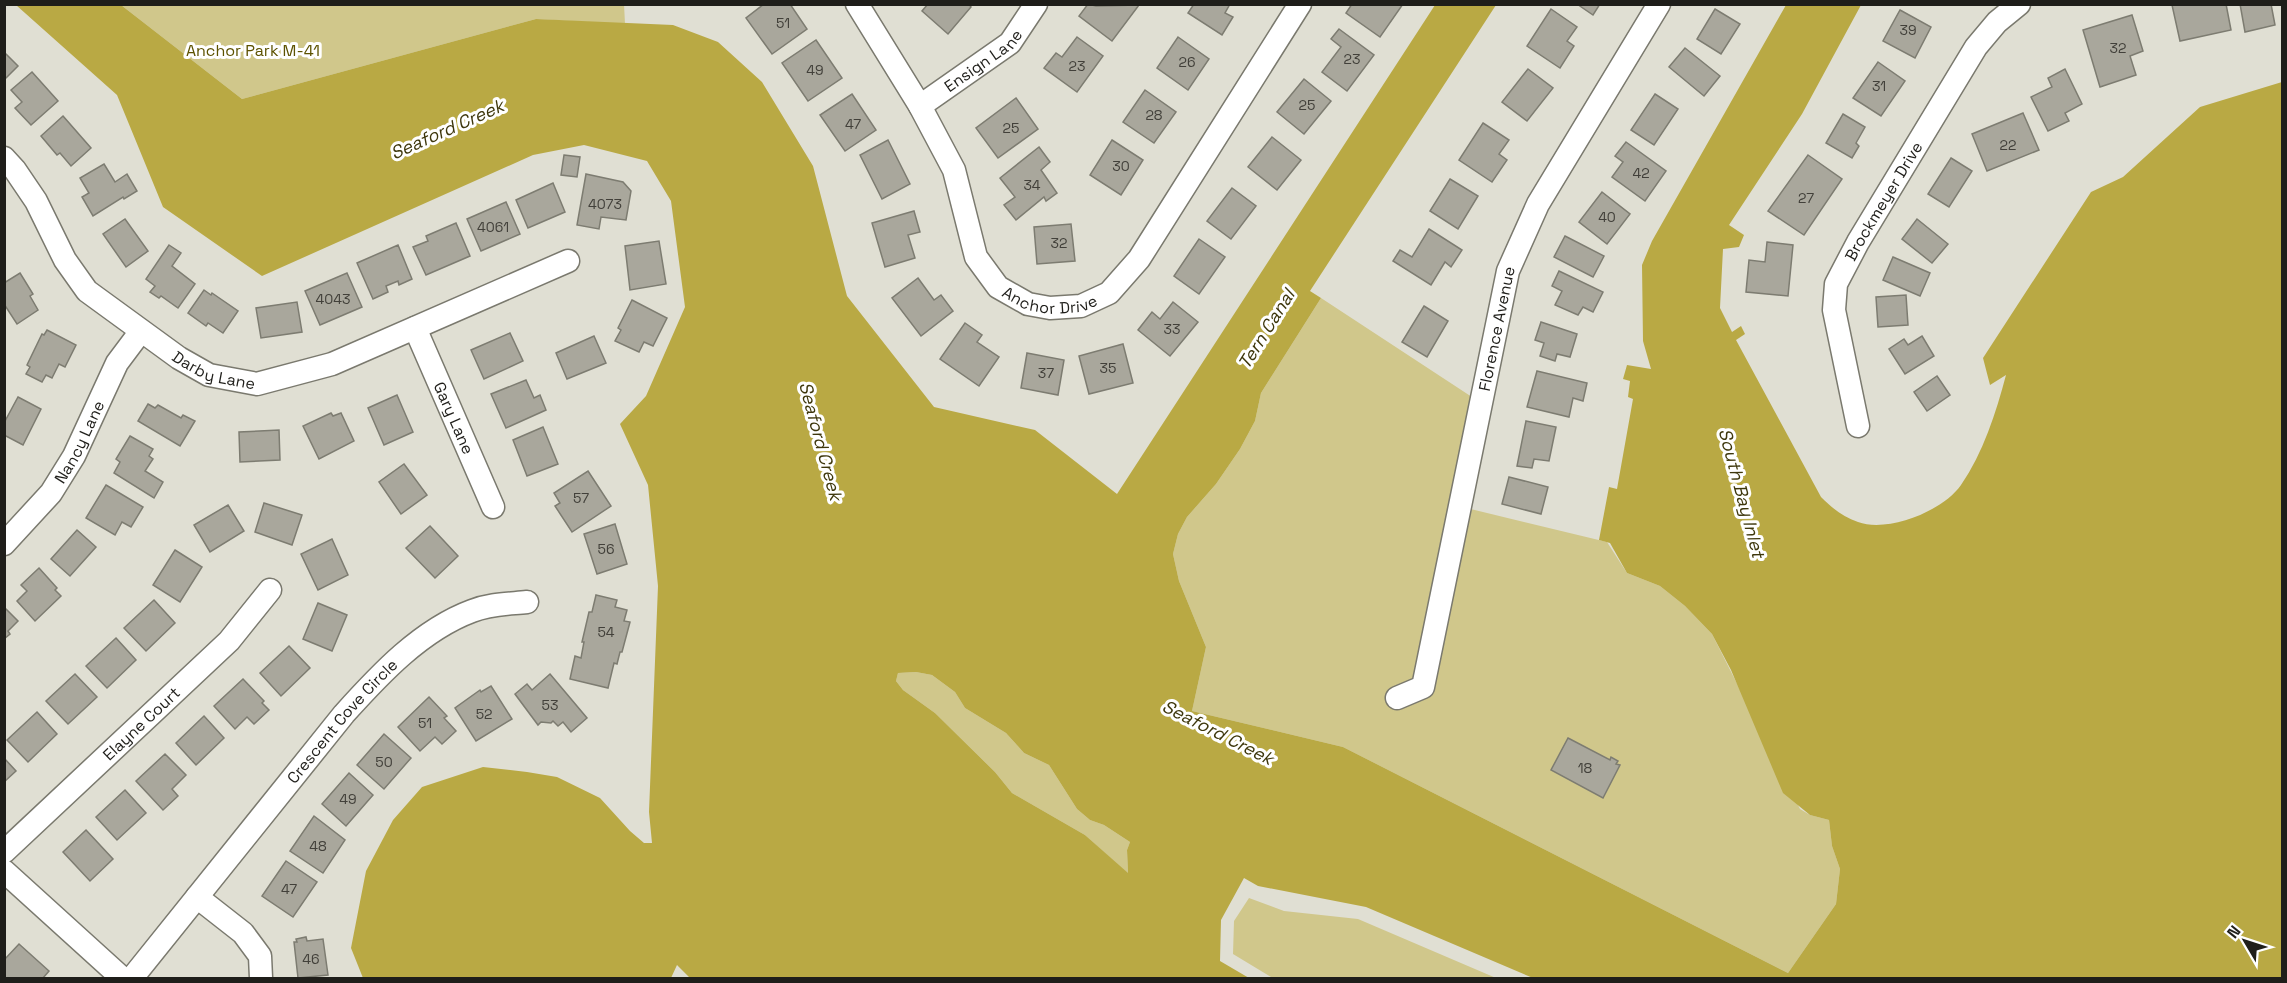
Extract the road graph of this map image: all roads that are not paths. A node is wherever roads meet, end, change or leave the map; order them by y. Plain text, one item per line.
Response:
1 (857, 4) edge
2 (1036, 4) edge
3 (1300, 4) edge
4 (1659, 4) edge
5 (2019, 4) edge
6 (920, 106) junction
7 (4, 158) edge
8 (568, 261) dead end
9 (415, 328) junction
10 (141, 331) junction
11 (1858, 426) dead end
12 (493, 507) dead end
13 (4, 544) edge
14 (270, 590) dead end
15 (527, 602) dead end
16 (1397, 698) dead end
17 (4, 852) edge
18 (4, 871) edge
19 (197, 897) junction
20 (122, 978) edge
21 (132, 978) edge
22 (261, 978) edge

1 - 6 street, Anchor Drive
2 - 6 street, Ensign Lane
3 - 6 street, Anchor Drive
4 - 16 street, Florence Avenue
5 - 11 street, Brockmeyer Drive
7 - 10 street, Darby Lane
8 - 9 street, Darby Lane
9 - 10 street, Darby Lane
9 - 12 street, Gary Lane
10 - 13 street, Nancy Lane
14 - 17 street, Elayne Court
15 - 19 street, Crescent Cove Circle
18 - 20 street
19 - 21 street, Crescent Cove Circle
19 - 22 street

